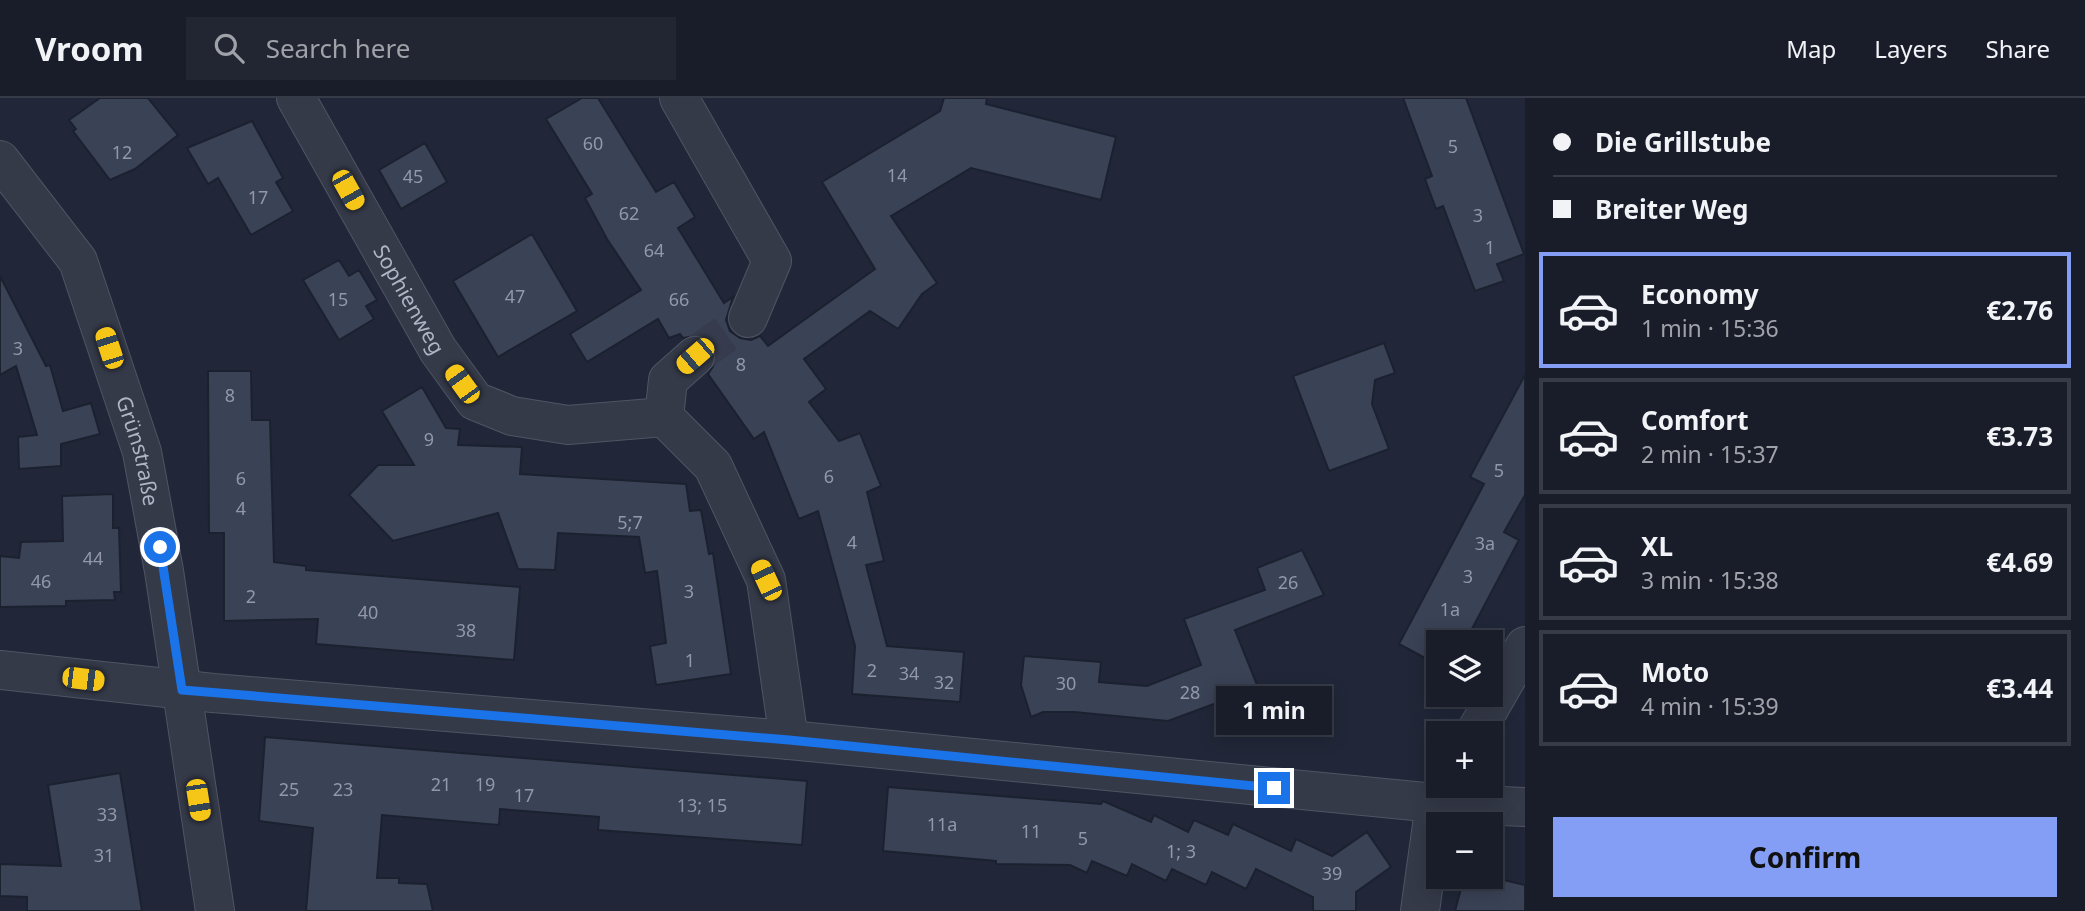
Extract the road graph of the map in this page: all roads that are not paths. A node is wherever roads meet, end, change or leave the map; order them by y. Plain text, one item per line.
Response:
1 (296, 98) edge
2 (679, 98) edge
3 (0, 160) edge
4 (748, 318) tunnel mouth
5 (695, 356) tunnel mouth
6 (664, 417) junction
7 (1525, 646) edge
8 (0, 670) edge
9 (182, 690) junction
10 (1482, 721) edge
11 (789, 740) junction
12 (1426, 794) edge
13 (1439, 798) edge
14 (1461, 798) edge
15 (1525, 807) edge
16 (215, 911) edge
17 (1420, 911) edge

1 - 6 street, Sophienweg
2 - 4 street
3 - 9 street, Grünstraße
5 - 6 street
6 - 11 street
7 - 10 street
8 - 9 street
9 - 11 street
9 - 16 street, Grünstraße
11 - 12 street
13 - 17 street
14 - 15 street

